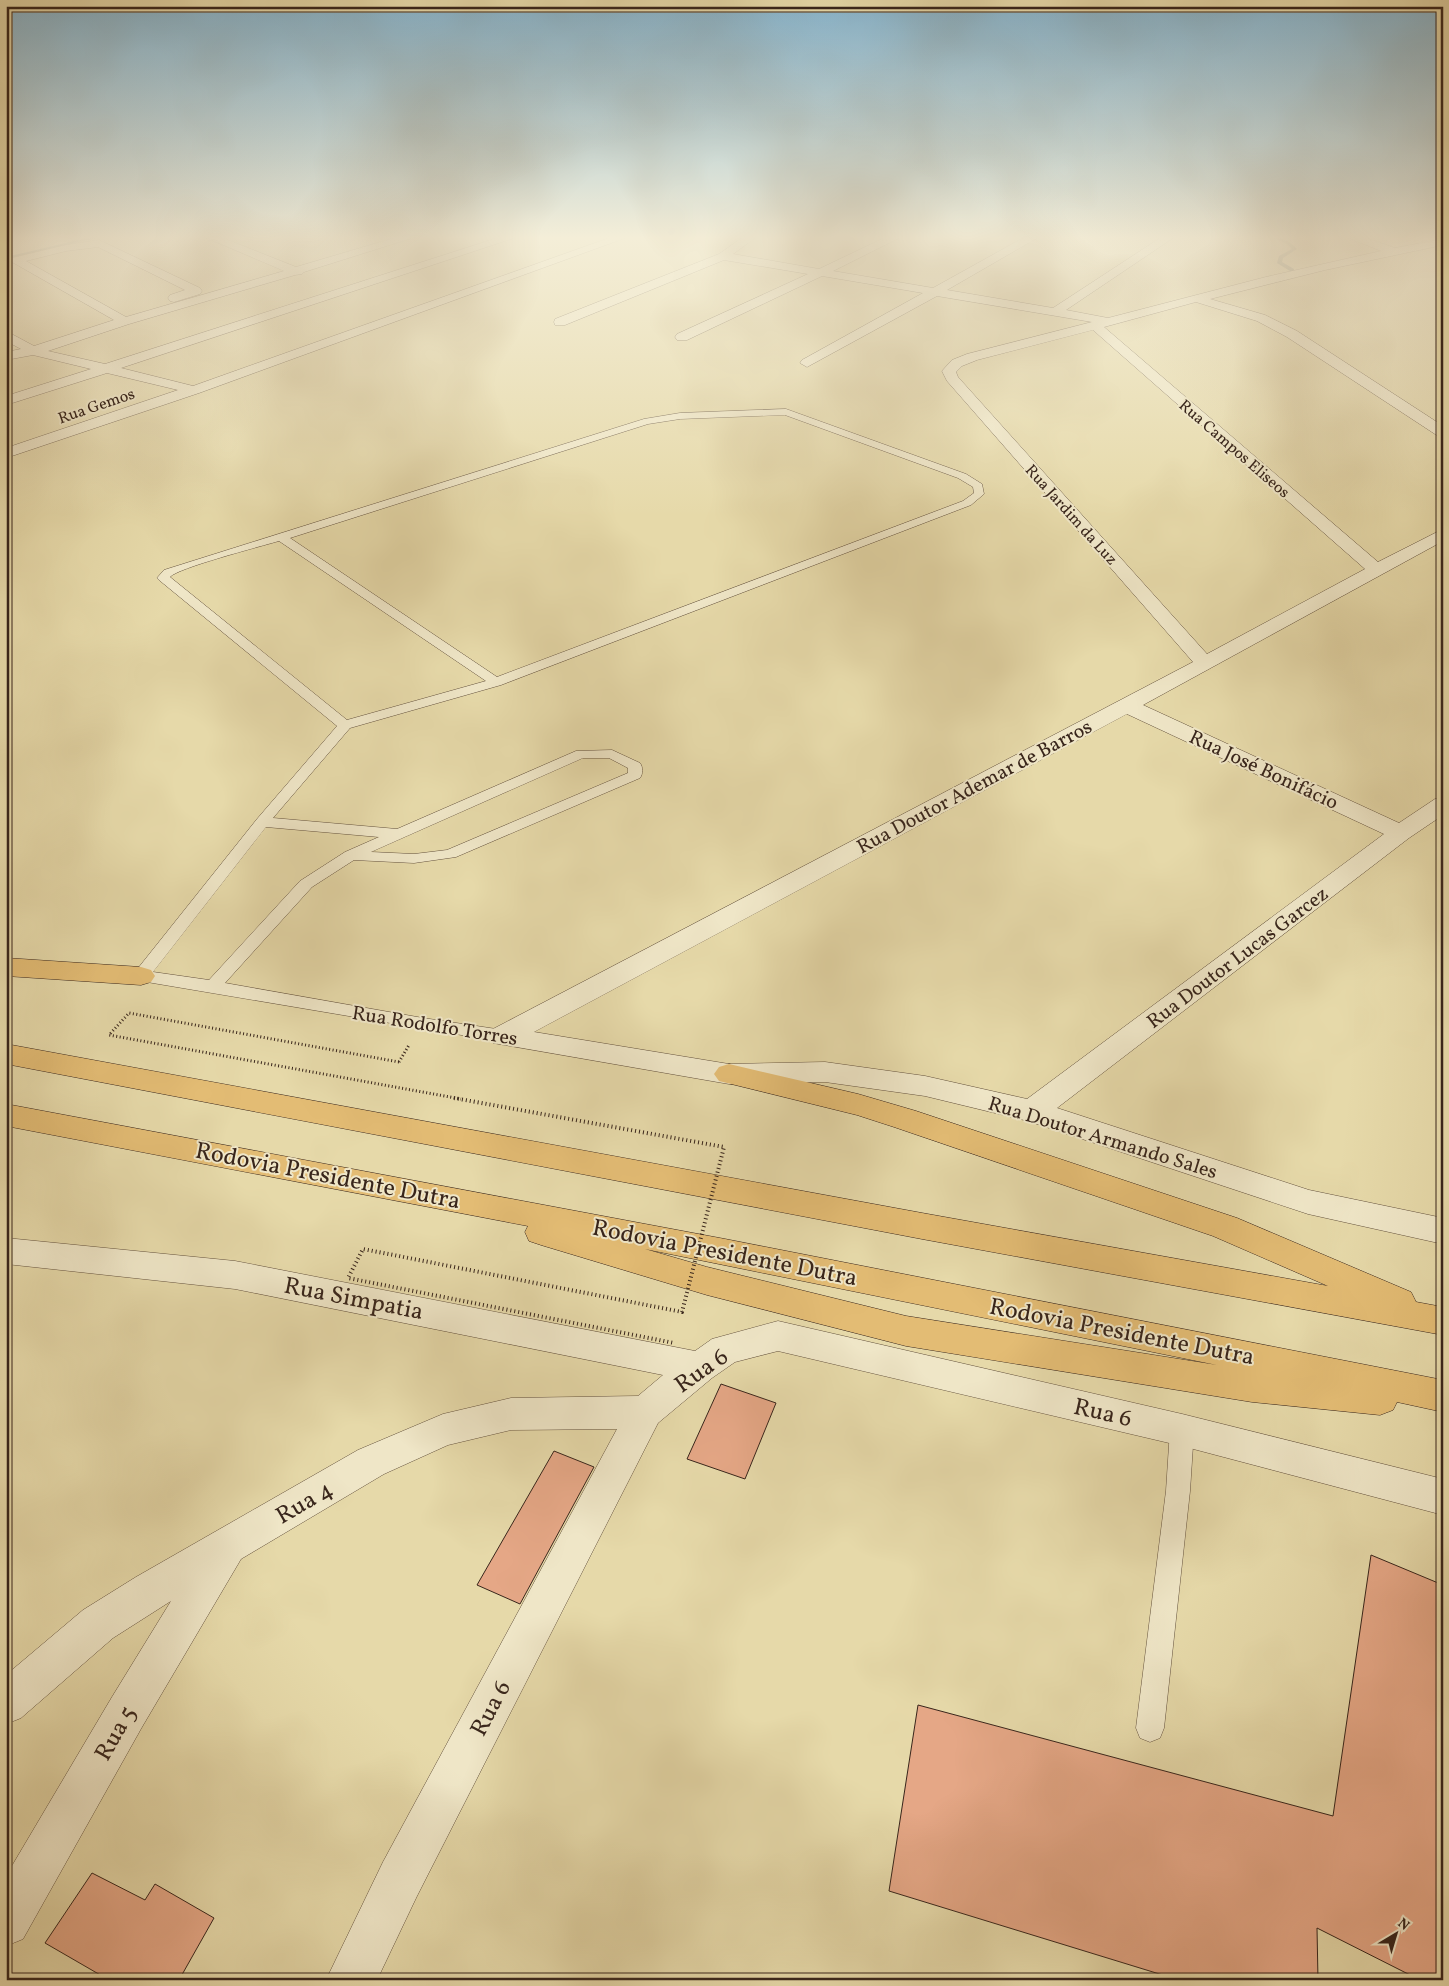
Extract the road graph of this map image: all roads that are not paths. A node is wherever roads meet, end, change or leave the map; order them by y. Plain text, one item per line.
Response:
1 (96, 331) edge
2 (225, 331) edge
3 (361, 331) edge
4 (696, 331) edge
5 (866, 331) edge
6 (1077, 331) edge
7 (1101, 331) edge
8 (1286, 331) edge
9 (6, 335) edge
10 (682, 337) dead end
11 (34, 351) junction
12 (6, 356) edge
13 (807, 363) dead end
14 (105, 369) junction
15 (194, 390) junction
16 (6, 400) edge
17 (1443, 433) edge
18 (6, 453) edge
19 (1443, 534) edge
20 (281, 537) junction
21 (1375, 569) junction
22 (1204, 664) junction
23 (496, 682) junction
24 (1126, 705) junction
25 (345, 725) junction
26 (1443, 804) edge
27 (262, 822) junction
28 (1402, 833) junction
29 (400, 834) junction
30 (351, 855) junction
31 (6, 967) edge
32 (141, 976) junction
33 (213, 986) junction
34 (503, 1036) junction
35 (6, 1054) edge
36 (729, 1074) junction
37 (1032, 1111) junction
38 (6, 1115) edge
39 (386, 1186) junction
40 (1443, 1231) edge
41 (6, 1251) edge
42 (1441, 1320) edge
43 (687, 1355) junction
44 (1443, 1396) edge
45 (1443, 1405) edge
46 (645, 1412) junction
47 (1182, 1430) junction
48 (1443, 1496) edge
49 (227, 1547) junction
50 (6, 1702) edge
51 (1150, 1728) dead end
52 (6, 1922) edge
53 (351, 1980) edge

1 - 11 street
2 - 14 street
3 - 15 street, Rua Gemos
4 - 10 street
5 - 13 street
6 - 22 street, Rua Jardim da Luz
7 - 21 street, Rua Campos Eliseos
8 - 17 street
9 - 11 street
11 - 12 street
11 - 14 street
14 - 15 street
14 - 16 street
15 - 18 street, Rua Gemos
19 - 21 street, Rua Doutor Ademar de Barros
20 - 23 lane
20 - 23 lane
20 - 25 lane
21 - 22 street, Rua Doutor Ademar de Barros
22 - 24 street, Rua Doutor Ademar de Barros
23 - 25 lane
24 - 28 street, Rua José Bonifácio
24 - 34 street, Rua Doutor Ademar de Barros
25 - 27 lane
26 - 28 street, Rua Doutor Lucas Garcez
27 - 29 lane
27 - 32 lane
28 - 37 street, Rua Doutor Lucas Garcez
29 - 30 lane
29 - 30 lane
30 - 33 lane
31 - 32 highway
32 - 33 lane, Rua Rodolfo Torres
33 - 34 lane, Rua Rodolfo Torres
34 - 36 street, Rua Rodolfo Torres
35 - 42 highway
36 - 37 street, Rua Doutor Armando Sales
36 - 42 highway
37 - 40 street, Rua Doutor Armando Sales
38 - 39 highway, Rodovia Presidente Dutra
39 - 44 highway, Rodovia Presidente Dutra
39 - 45 highway
41 - 43 street, Rua Simpatia
43 - 46 street, Rua 6
43 - 47 street, Rua 6
46 - 49 street, Rua 4
46 - 53 street, Rua 6
47 - 48 street, Rua 6
47 - 51 lane
49 - 50 street, Rua 4
49 - 52 street, Rua 5

